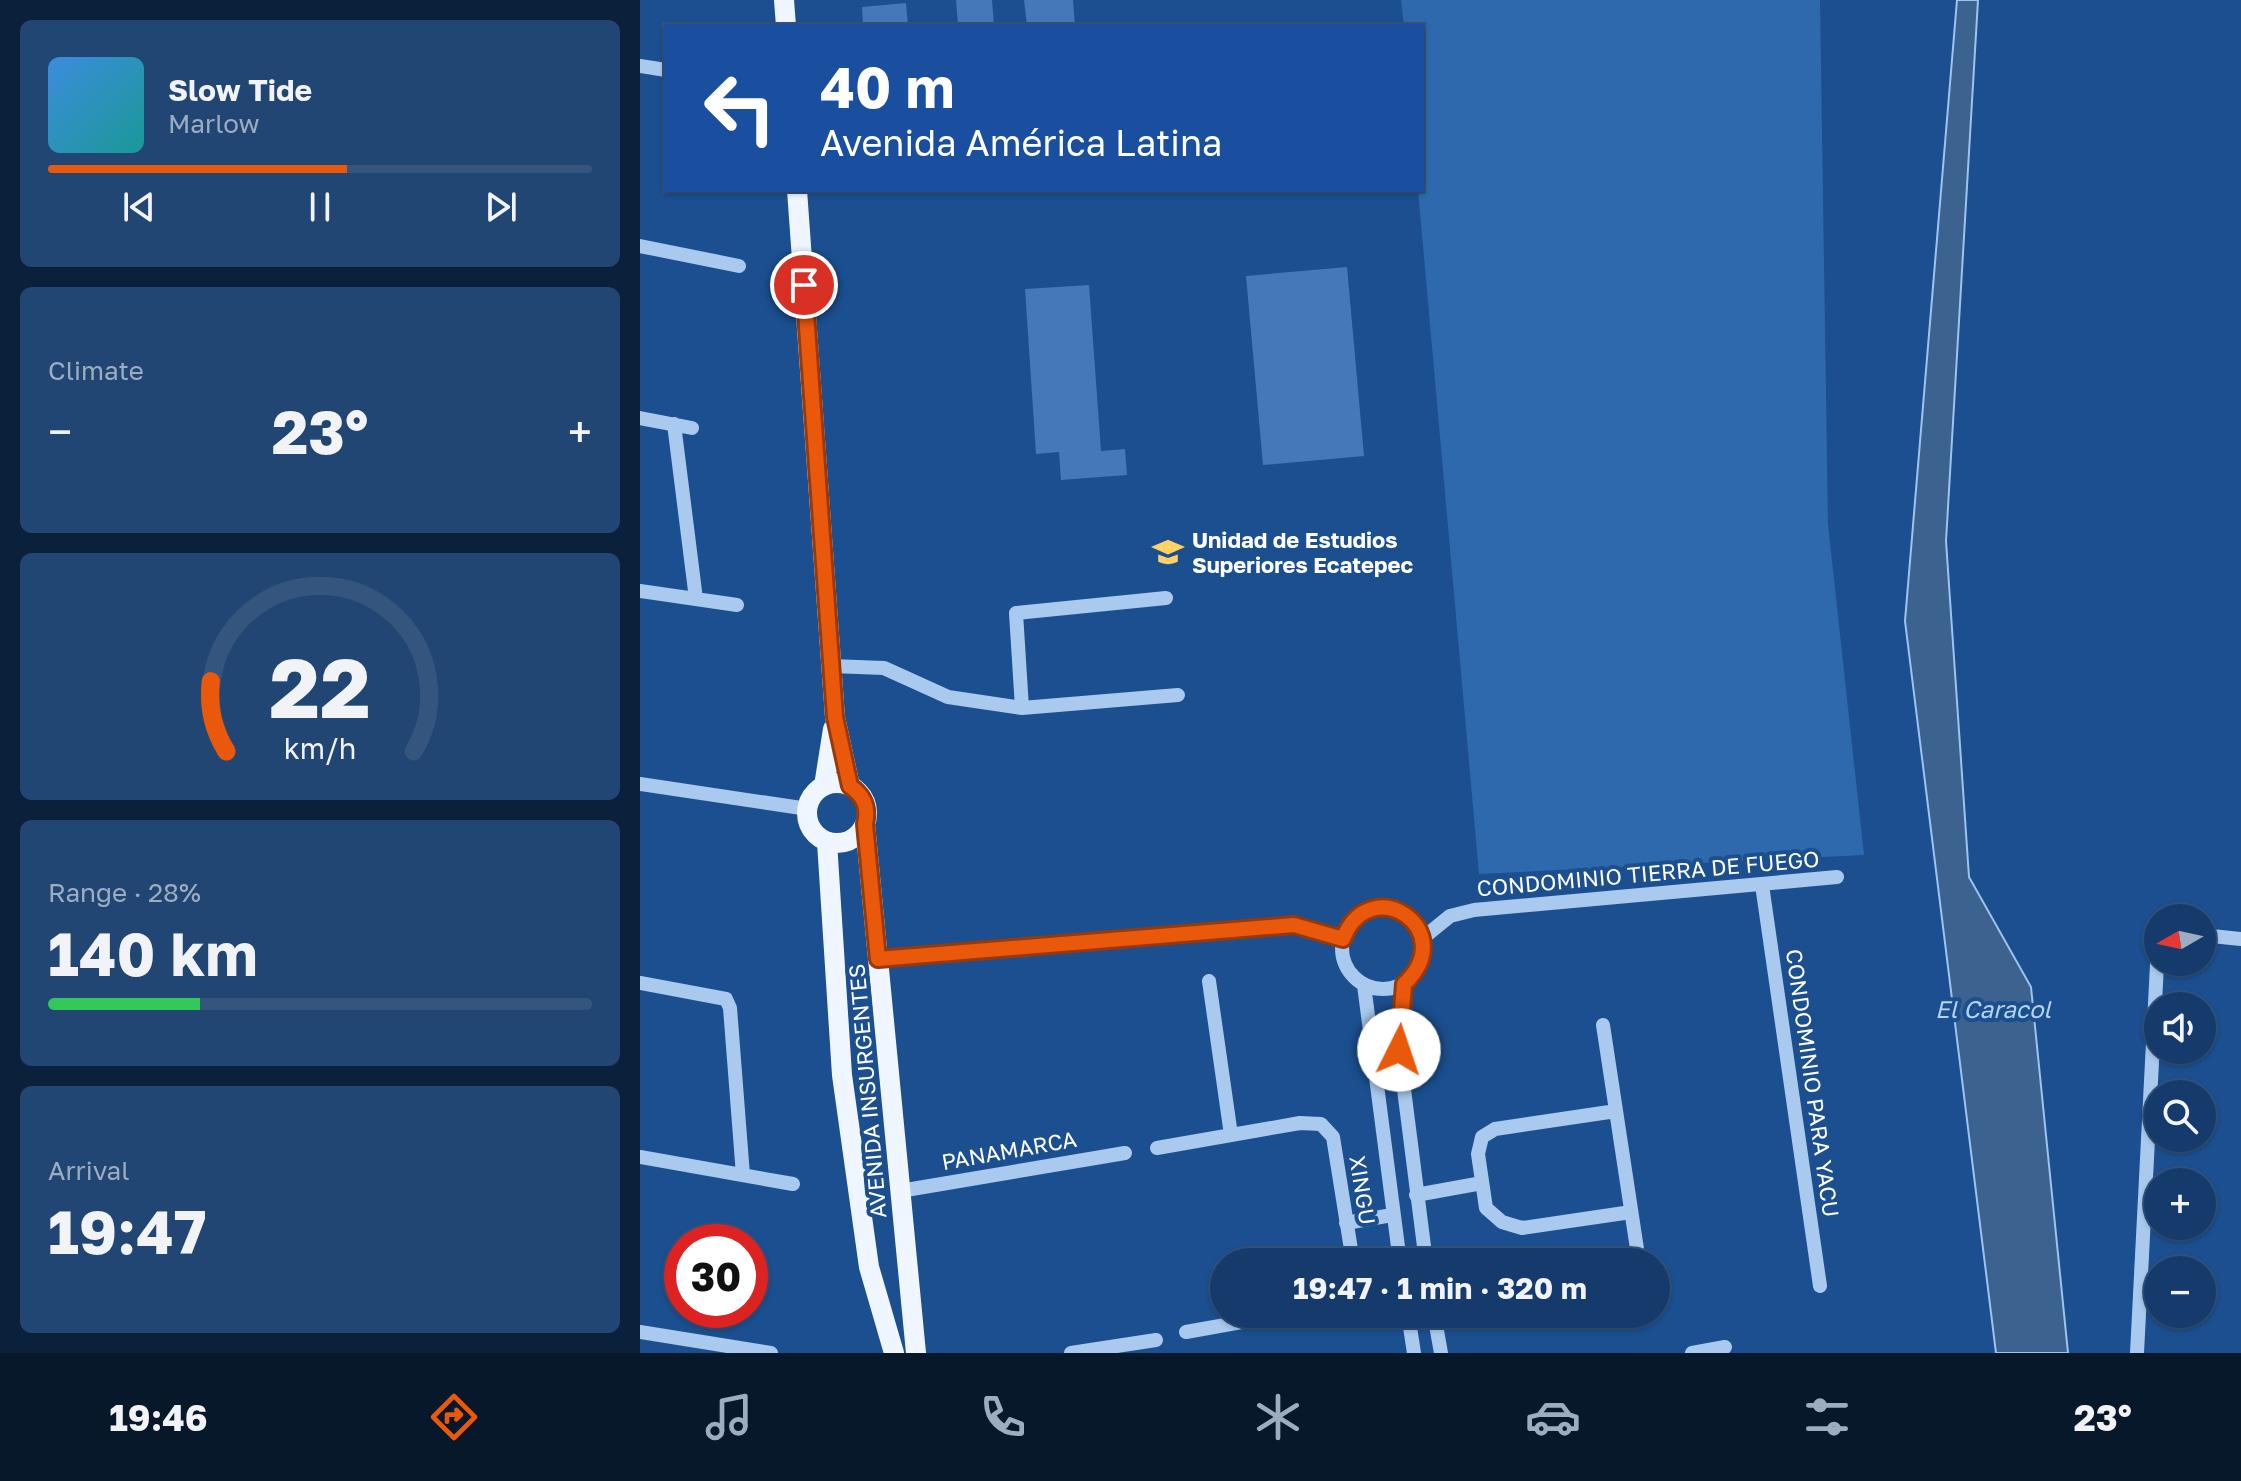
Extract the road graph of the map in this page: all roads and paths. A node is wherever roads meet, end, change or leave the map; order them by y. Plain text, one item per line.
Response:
1 (784, 0) edge
2 (786, 24) edge
3 (640, 66) edge
4 (664, 70) edge
5 (797, 192) edge
6 (640, 246) edge
7 (739, 266) dead end
8 (640, 418) edge
9 (674, 424) junction
10 (692, 428) dead end
11 (640, 591) edge
12 (1166, 598) dead end
13 (696, 599) junction
14 (737, 605) dead end
15 (831, 666) junction
16 (1178, 695) dead end
17 (1022, 708) junction
18 (835, 717) junction
19 (640, 784) edge
20 (824, 786) junction
21 (850, 786) junction
22 (808, 809) junction
23 (865, 824) junction
24 (827, 842) junction
25 (1837, 877) dead end
26 (1762, 885) junction
27 (2216, 936) edge
28 (1423, 938) junction
29 (1343, 939) junction
30 (2241, 939) edge
31 (878, 959) junction
32 (2156, 976) edge
33 (1209, 981) dead end
34 (640, 983) edge
35 (1404, 984) junction
36 (1364, 985) junction
37 (1603, 1025) dead end
38 (1616, 1111) junction
39 (1231, 1135) junction
40 (1157, 1148) dead end
41 (1125, 1153) dead end
42 (640, 1157) edge
43 (743, 1175) junction
44 (1482, 1183) junction
45 (793, 1184) dead end
46 (900, 1191) junction
47 (1416, 1195) junction
48 (1631, 1212) junction
49 (1392, 1215) junction
50 (1346, 1223) junction
51 (1350, 1248) edge
52 (1398, 1248) edge
53 (1424, 1248) edge
54 (1637, 1248) edge
55 (1820, 1286) dead end
56 (1210, 1328) edge
57 (1410, 1328) edge
58 (1437, 1328) edge
59 (640, 1332) edge
60 (1186, 1332) dead end
61 (1156, 1340) dead end
62 (1725, 1347) dead end
63 (771, 1353) edge
64 (894, 1353) edge
65 (916, 1353) edge
66 (1071, 1353) edge
67 (1414, 1353) edge
68 (1441, 1353) edge
69 (1692, 1353) edge
70 (2137, 1353) edge

1 - 2 main road
3 - 4 street
5 - 15 main road
6 - 7 street
8 - 9 street
9 - 10 street
9 - 13 street
11 - 13 street
12 - 17 street
13 - 14 street
15 - 17 street
15 - 18 main road
16 - 17 street
18 - 20 main road
18 - 21 main road
19 - 22 street
20 - 21 main road
20 - 22 main road
21 - 23 main road
22 - 24 main road
23 - 24 main road
23 - 31 main road, AVENIDA INSURGENTES
24 - 64 main road, AVENIDA INSURGENTES
25 - 26 street, CONDOMINIO TIERRA DE FUEGO
26 - 28 street, CONDOMINIO TIERRA DE FUEGO
26 - 55 street, CONDOMINIO PARA YACU
27 - 30 street
28 - 29 street
28 - 35 street
29 - 31 street
29 - 36 street
31 - 46 main road, AVENIDA INSURGENTES
32 - 70 street
33 - 39 street
34 - 43 street
35 - 36 street
35 - 47 street
36 - 49 street
37 - 38 street
38 - 44 street
38 - 48 street
39 - 40 street, XINGU
39 - 50 street, XINGU
41 - 46 street, PANAMARCA
42 - 43 street
43 - 45 street
44 - 47 street
44 - 48 street
46 - 65 main road, AVENIDA INSURGENTES
47 - 53 street
48 - 54 street
49 - 50 street
49 - 52 street
50 - 51 street, XINGU
56 - 60 street
57 - 67 street
58 - 68 street
59 - 63 street
61 - 66 street
62 - 69 street

